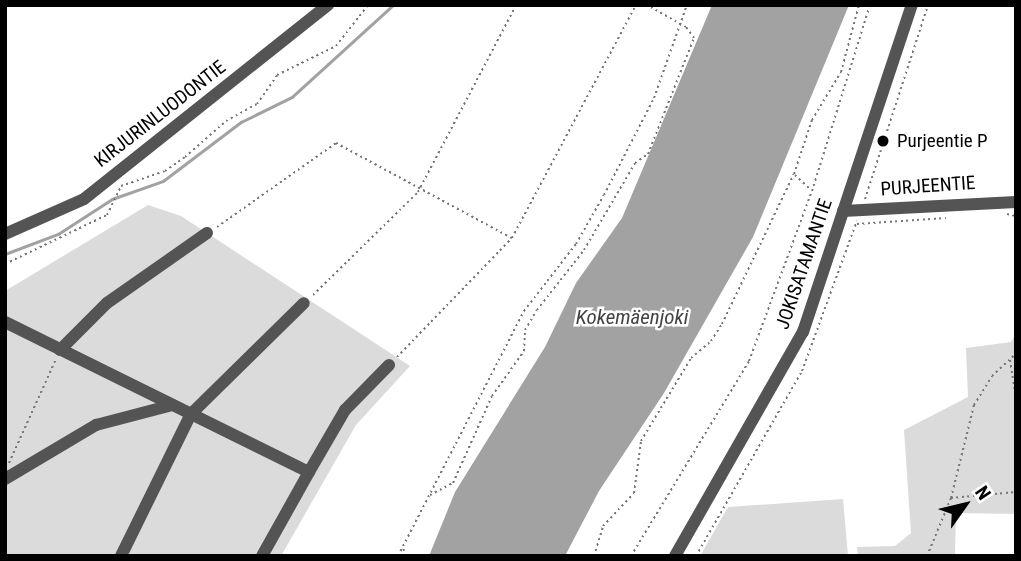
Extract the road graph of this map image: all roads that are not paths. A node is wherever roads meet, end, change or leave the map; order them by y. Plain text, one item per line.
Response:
1 (328, 5) edge
2 (912, 5) edge
3 (1016, 202) edge
4 (843, 211) junction
5 (207, 233) road end
6 (5, 234) edge
7 (304, 303) road end
8 (5, 322) edge
9 (60, 350) junction
10 (389, 365) road end
11 (172, 405) junction
12 (191, 414) junction
13 (309, 472) junction
14 (5, 479) edge
15 (121, 556) edge
16 (262, 556) edge
17 (675, 556) edge

1 - 6 street, KIRJURINLUODONTIE
2 - 4 street, JOKISATAMANTIE
3 - 4 street, PURJEENTIE
4 - 17 street, JOKISATAMANTIE
5 - 9 street
7 - 12 street
8 - 9 street
9 - 11 street
10 - 13 street
11 - 12 street
11 - 14 street
12 - 13 street
12 - 15 street
13 - 16 street

